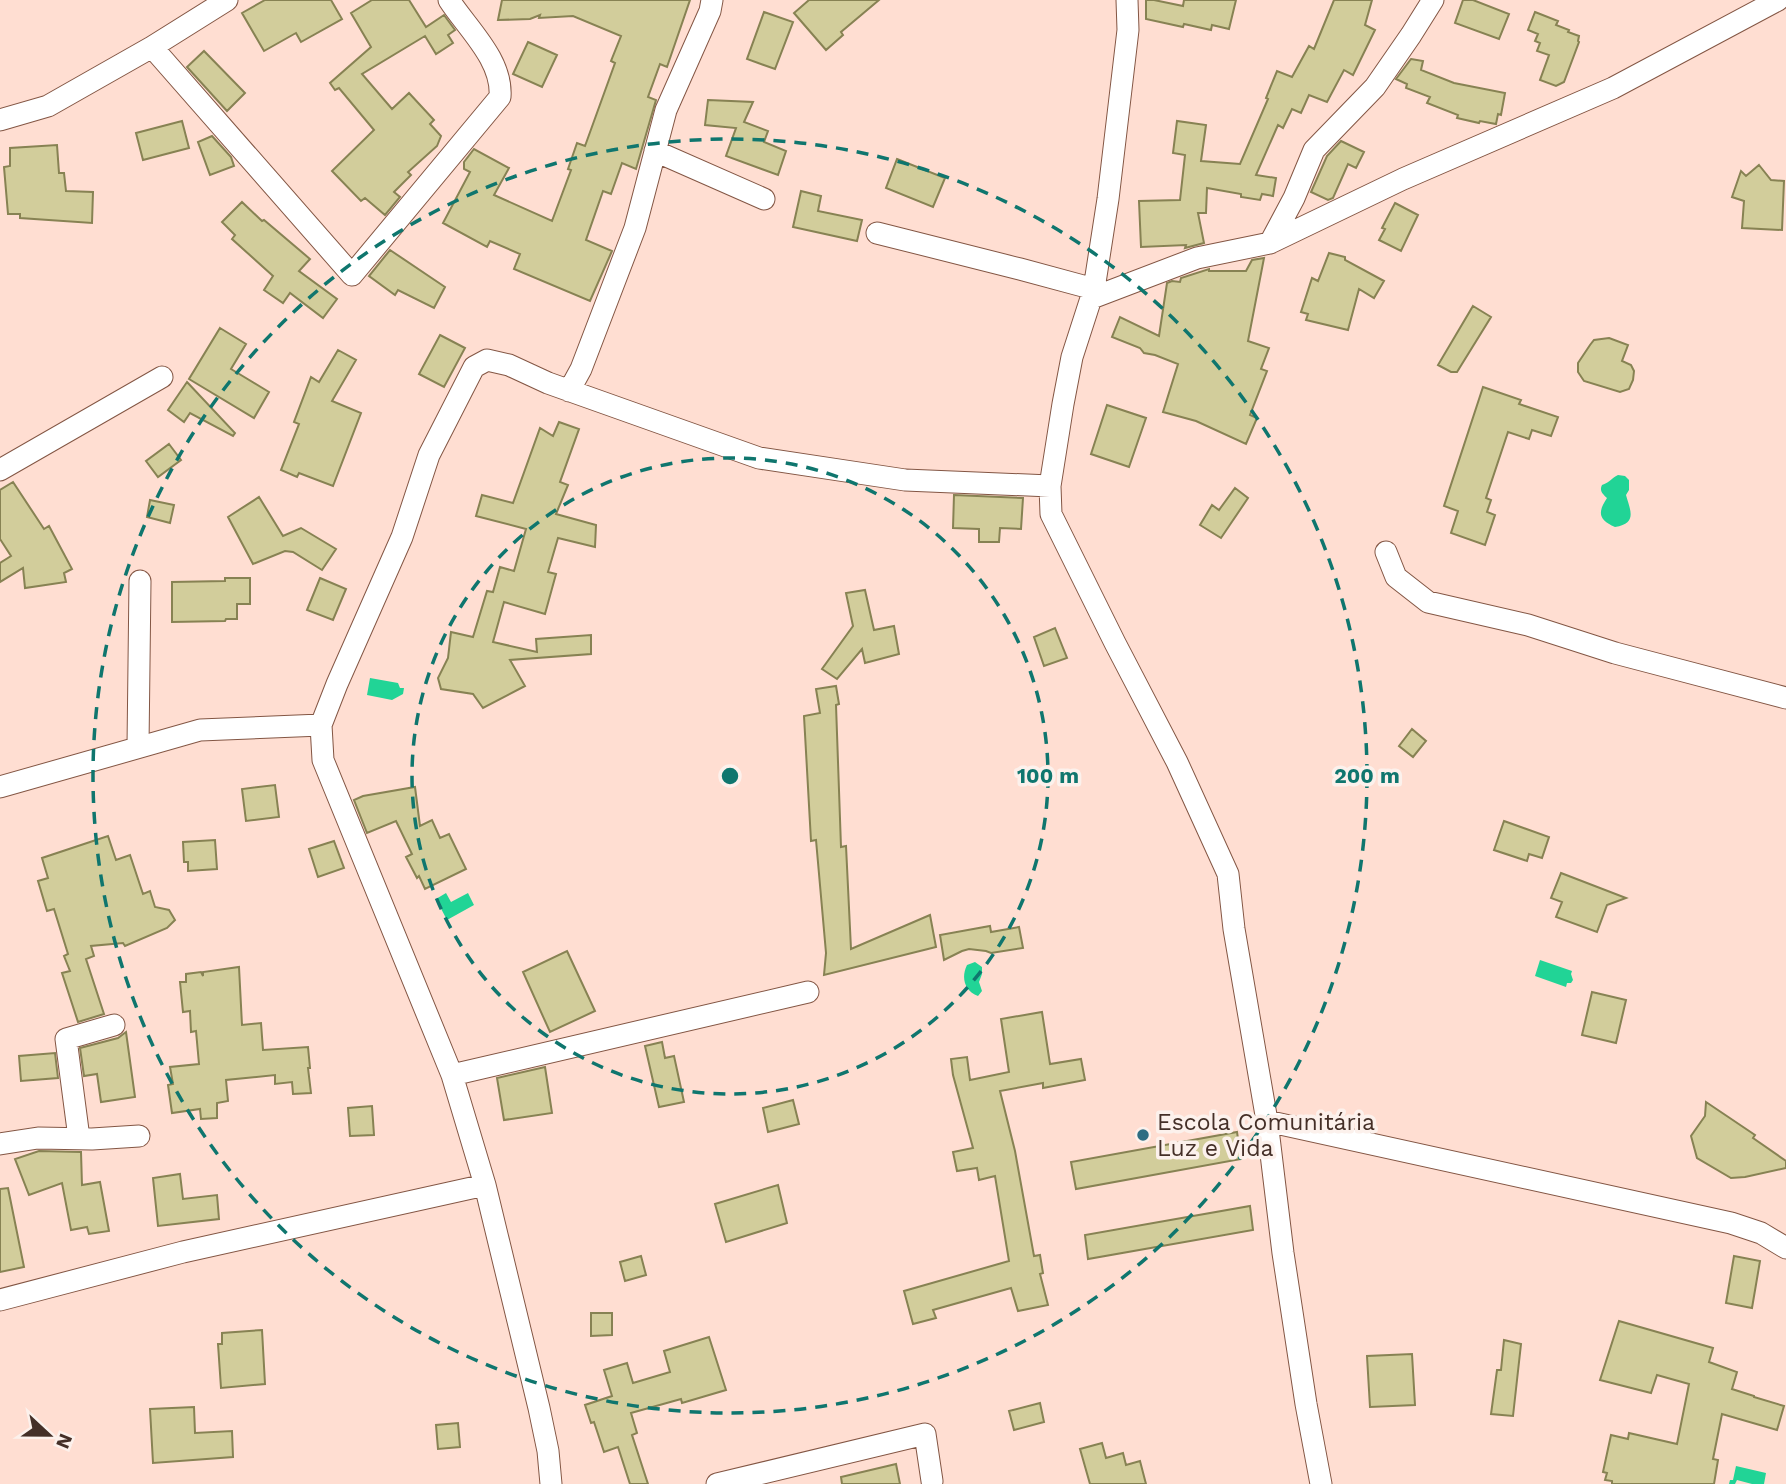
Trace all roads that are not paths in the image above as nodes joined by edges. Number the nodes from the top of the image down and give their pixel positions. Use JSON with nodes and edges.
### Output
{"nodes":[{"id":1,"x":227,"y":0,"type":"edge"},
{"id":2,"x":449,"y":0,"type":"edge"},
{"id":3,"x":712,"y":0,"type":"edge"},
{"id":4,"x":1127,"y":0,"type":"edge"},
{"id":5,"x":1433,"y":0,"type":"edge"},
{"id":6,"x":1778,"y":0,"type":"edge"},
{"id":7,"x":152,"y":47,"type":"junction"},
{"id":8,"x":0,"y":120,"type":"edge"},
{"id":9,"x":655,"y":151,"type":"junction"},
{"id":10,"x":764,"y":200,"type":"dead end"},
{"id":11,"x":877,"y":233,"type":"dead end"},
{"id":12,"x":1270,"y":243,"type":"junction"},
{"id":13,"x":1093,"y":294,"type":"junction"},
{"id":14,"x":162,"y":377,"type":"dead end"},
{"id":15,"x":569,"y":391,"type":"junction"},
{"id":16,"x":0,"y":470,"type":"edge"},
{"id":17,"x":1050,"y":486,"type":"junction"},
{"id":18,"x":1386,"y":552,"type":"dead end"},
{"id":19,"x":140,"y":581,"type":"dead end"},
{"id":20,"x":1786,"y":698,"type":"edge"},
{"id":21,"x":321,"y":725,"type":"junction"},
{"id":22,"x":138,"y":747,"type":"junction"},
{"id":23,"x":0,"y":786,"type":"edge"},
{"id":24,"x":808,"y":992,"type":"dead end"},
{"id":25,"x":114,"y":1025,"type":"dead end"},
{"id":26,"x":453,"y":1075,"type":"junction"},
{"id":27,"x":1267,"y":1121,"type":"junction"},
{"id":28,"x":139,"y":1136,"type":"dead end"},
{"id":29,"x":79,"y":1138,"type":"junction"},
{"id":30,"x":0,"y":1144,"type":"edge"},
{"id":31,"x":485,"y":1185,"type":"junction"},
{"id":32,"x":1786,"y":1248,"type":"edge"},
{"id":33,"x":0,"y":1300,"type":"edge"},
{"id":34,"x":932,"y":1481,"type":"dead end"},
{"id":35,"x":551,"y":1484,"type":"edge"},
{"id":36,"x":717,"y":1484,"type":"edge"},
{"id":37,"x":1321,"y":1484,"type":"edge"}],
"edges":[{"from":1,"to":7,"type":"street"},
{"from":2,"to":7,"type":"street"},
{"from":3,"to":9,"type":"street"},
{"from":4,"to":13,"type":"street"},
{"from":5,"to":12,"type":"street"},
{"from":6,"to":12,"type":"street"},
{"from":7,"to":8,"type":"street"},
{"from":9,"to":10,"type":"street"},
{"from":9,"to":15,"type":"street"},
{"from":11,"to":13,"type":"street"},
{"from":12,"to":13,"type":"street"},
{"from":13,"to":17,"type":"street"},
{"from":14,"to":16,"type":"street"},
{"from":15,"to":17,"type":"street"},
{"from":15,"to":21,"type":"street"},
{"from":17,"to":27,"type":"street"},
{"from":18,"to":20,"type":"street"},
{"from":19,"to":22,"type":"street"},
{"from":21,"to":22,"type":"street"},
{"from":21,"to":26,"type":"street"},
{"from":22,"to":23,"type":"street"},
{"from":24,"to":26,"type":"street"},
{"from":25,"to":29,"type":"street"},
{"from":26,"to":31,"type":"street"},
{"from":27,"to":32,"type":"street"},
{"from":27,"to":37,"type":"street"},
{"from":28,"to":29,"type":"street"},
{"from":29,"to":30,"type":"street"},
{"from":31,"to":33,"type":"street"},
{"from":31,"to":35,"type":"street"},
{"from":34,"to":36,"type":"street"}]}
